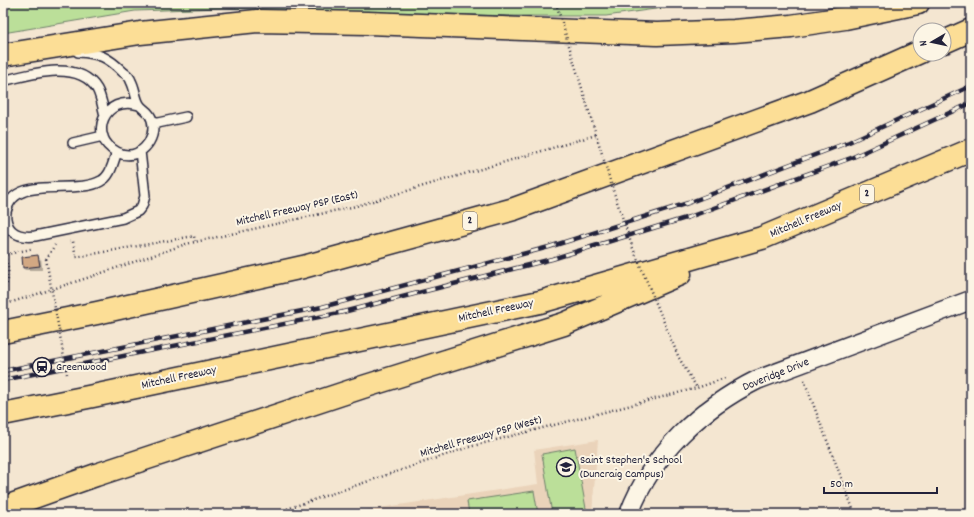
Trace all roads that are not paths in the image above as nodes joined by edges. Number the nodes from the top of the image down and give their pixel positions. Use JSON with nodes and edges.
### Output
{"nodes":[{"id":1,"x":918,"y":3,"type":"edge"},
{"id":2,"x":971,"y":30,"type":"edge"},
{"id":3,"x":952,"y":38,"type":"edge"},
{"id":4,"x":61,"y":45,"type":"junction"},
{"id":5,"x":3,"y":55,"type":"edge"},
{"id":6,"x":912,"y":56,"type":"edge"},
{"id":7,"x":3,"y":81,"type":"edge"},
{"id":8,"x":139,"y":104,"type":"junction"},
{"id":9,"x":105,"y":116,"type":"junction"},
{"id":10,"x":186,"y":117,"type":"dead end"},
{"id":11,"x":153,"y":124,"type":"junction"},
{"id":12,"x":103,"y":136,"type":"junction"},
{"id":13,"x":73,"y":143,"type":"dead end"},
{"id":14,"x":971,"y":150,"type":"edge"},
{"id":15,"x":140,"y":151,"type":"junction"},
{"id":16,"x":116,"y":152,"type":"junction"},
{"id":17,"x":762,"y":238,"type":"junction"},
{"id":18,"x":971,"y":300,"type":"edge"},
{"id":19,"x":3,"y":332,"type":"edge"},
{"id":20,"x":3,"y":414,"type":"edge"},
{"id":21,"x":3,"y":508,"type":"edge"},
{"id":22,"x":629,"y":514,"type":"edge"}],
"edges":[{"from":1,"to":4,"type":"highway"},
{"from":2,"to":3,"type":"highway"},
{"from":4,"to":5,"type":"highway"},
{"from":4,"to":8,"type":"lane"},
{"from":6,"to":19,"type":"highway","number":"2"},
{"from":7,"to":9,"type":"lane"},
{"from":8,"to":9,"type":"lane"},
{"from":8,"to":11,"type":"lane"},
{"from":9,"to":12,"type":"lane"},
{"from":10,"to":11,"type":"lane"},
{"from":11,"to":15,"type":"lane"},
{"from":12,"to":13,"type":"lane"},
{"from":12,"to":16,"type":"lane"},
{"from":14,"to":17,"type":"highway","name":"Mitchell Freeway","number":"2"},
{"from":15,"to":16,"type":"lane"},
{"from":15,"to":16,"type":"lane"},
{"from":17,"to":20,"type":"highway","name":"Mitchell Freeway","number":"2"},
{"from":17,"to":21,"type":"highway"},
{"from":18,"to":22,"type":"street","name":"Doveridge Drive"}]}
